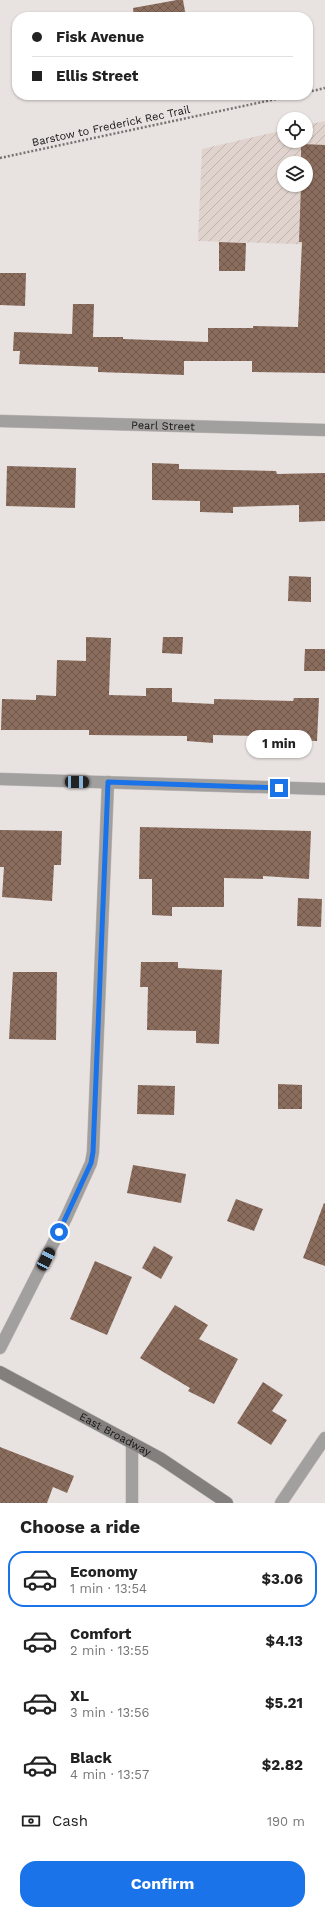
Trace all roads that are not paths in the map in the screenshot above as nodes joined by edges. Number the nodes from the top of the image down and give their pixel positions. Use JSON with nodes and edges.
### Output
{"nodes":[{"id":1,"x":0,"y":421,"type":"edge"},
{"id":2,"x":325,"y":430,"type":"edge"},
{"id":3,"x":0,"y":780,"type":"edge"},
{"id":4,"x":108,"y":782,"type":"junction"},
{"id":5,"x":325,"y":789,"type":"edge"},
{"id":6,"x":0,"y":1348,"type":"edge"},
{"id":7,"x":0,"y":1372,"type":"edge"},
{"id":8,"x":325,"y":1438,"type":"edge"},
{"id":9,"x":132,"y":1443,"type":"junction"},
{"id":10,"x":132,"y":1503,"type":"edge"},
{"id":11,"x":227,"y":1503,"type":"edge"},
{"id":12,"x":281,"y":1503,"type":"edge"}],
"edges":[{"from":1,"to":2,"type":"street","name":"Pearl Street"},
{"from":3,"to":4,"type":"street"},
{"from":4,"to":5,"type":"street"},
{"from":4,"to":6,"type":"street"},
{"from":7,"to":9,"type":"main road","name":"East Broadway"},
{"from":8,"to":12,"type":"street"},
{"from":9,"to":10,"type":"street"},
{"from":9,"to":11,"type":"main road","name":"East Broadway"}]}
